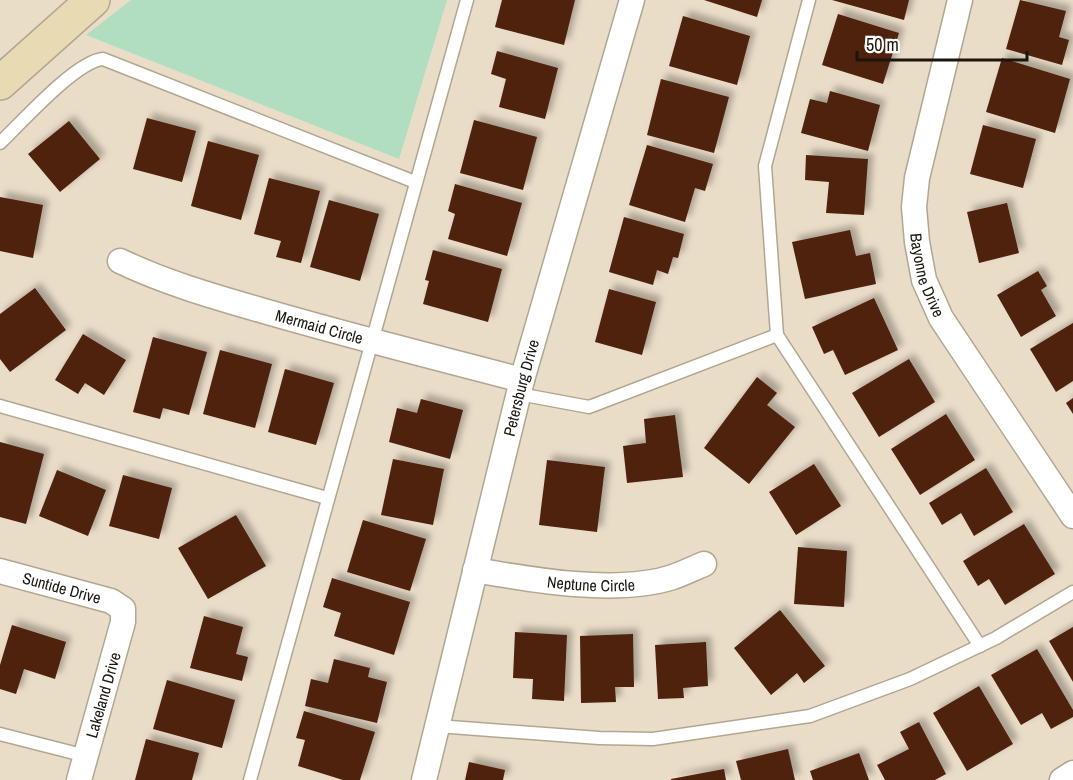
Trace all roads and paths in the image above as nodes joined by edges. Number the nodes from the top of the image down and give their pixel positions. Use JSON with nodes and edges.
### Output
{"nodes":[{"id":1,"x":93,"y":0,"type":"edge"},
{"id":2,"x":467,"y":0,"type":"edge"},
{"id":3,"x":632,"y":0,"type":"edge"},
{"id":4,"x":809,"y":0,"type":"edge"},
{"id":5,"x":960,"y":0,"type":"edge"},
{"id":6,"x":0,"y":82,"type":"edge"},
{"id":7,"x":0,"y":143,"type":"edge"},
{"id":8,"x":415,"y":182,"type":"junction"},
{"id":9,"x":120,"y":261,"type":"dead end"},
{"id":10,"x":777,"y":335,"type":"junction"},
{"id":11,"x":372,"y":342,"type":"junction"},
{"id":12,"x":521,"y":387,"type":"junction"},
{"id":13,"x":0,"y":406,"type":"edge"},
{"id":14,"x":327,"y":498,"type":"junction"},
{"id":15,"x":1073,"y":516,"type":"edge"},
{"id":16,"x":704,"y":564,"type":"dead end"},
{"id":17,"x":475,"y":570,"type":"junction"},
{"id":18,"x":0,"y":571,"type":"edge"},
{"id":19,"x":1073,"y":592,"type":"edge"},
{"id":20,"x":123,"y":609,"type":"joint"},
{"id":21,"x":980,"y":646,"type":"junction"},
{"id":22,"x":437,"y":726,"type":"junction"},
{"id":23,"x":0,"y":734,"type":"edge"},
{"id":24,"x":86,"y":756,"type":"junction"},
{"id":25,"x":1073,"y":773,"type":"edge"},
{"id":26,"x":79,"y":780,"type":"edge"},
{"id":27,"x":250,"y":780,"type":"edge"},
{"id":28,"x":424,"y":780,"type":"edge"},
{"id":29,"x":1062,"y":780,"type":"edge"}],
"edges":[{"from":1,"to":6,"type":"main road"},
{"from":2,"to":8,"type":"lane"},
{"from":3,"to":12,"type":"street","name":"Petersburg Drive"},
{"from":4,"to":10,"type":"lane"},
{"from":5,"to":15,"type":"street","name":"Bayonne Drive"},
{"from":7,"to":8,"type":"lane"},
{"from":8,"to":11,"type":"lane"},
{"from":9,"to":11,"type":"street","name":"Mermaid Circle"},
{"from":10,"to":12,"type":"lane"},
{"from":10,"to":21,"type":"lane"},
{"from":11,"to":12,"type":"street","name":"Mermaid Circle"},
{"from":11,"to":14,"type":"lane"},
{"from":12,"to":17,"type":"street","name":"Petersburg Drive"},
{"from":13,"to":14,"type":"lane"},
{"from":14,"to":27,"type":"lane"},
{"from":16,"to":17,"type":"street","name":"Neptune Circle"},
{"from":17,"to":22,"type":"street","name":"Petersburg Drive"},
{"from":18,"to":20,"type":"street","name":"Suntide Drive"},
{"from":19,"to":21,"type":"lane"},
{"from":20,"to":24,"type":"street","name":"Lakeland Drive"},
{"from":21,"to":22,"type":"lane"},
{"from":22,"to":28,"type":"street","name":"Petersburg Drive"},
{"from":23,"to":24,"type":"lane"},
{"from":24,"to":26,"type":"street","name":"Lakeland Drive"},
{"from":25,"to":29,"type":"street"}]}
